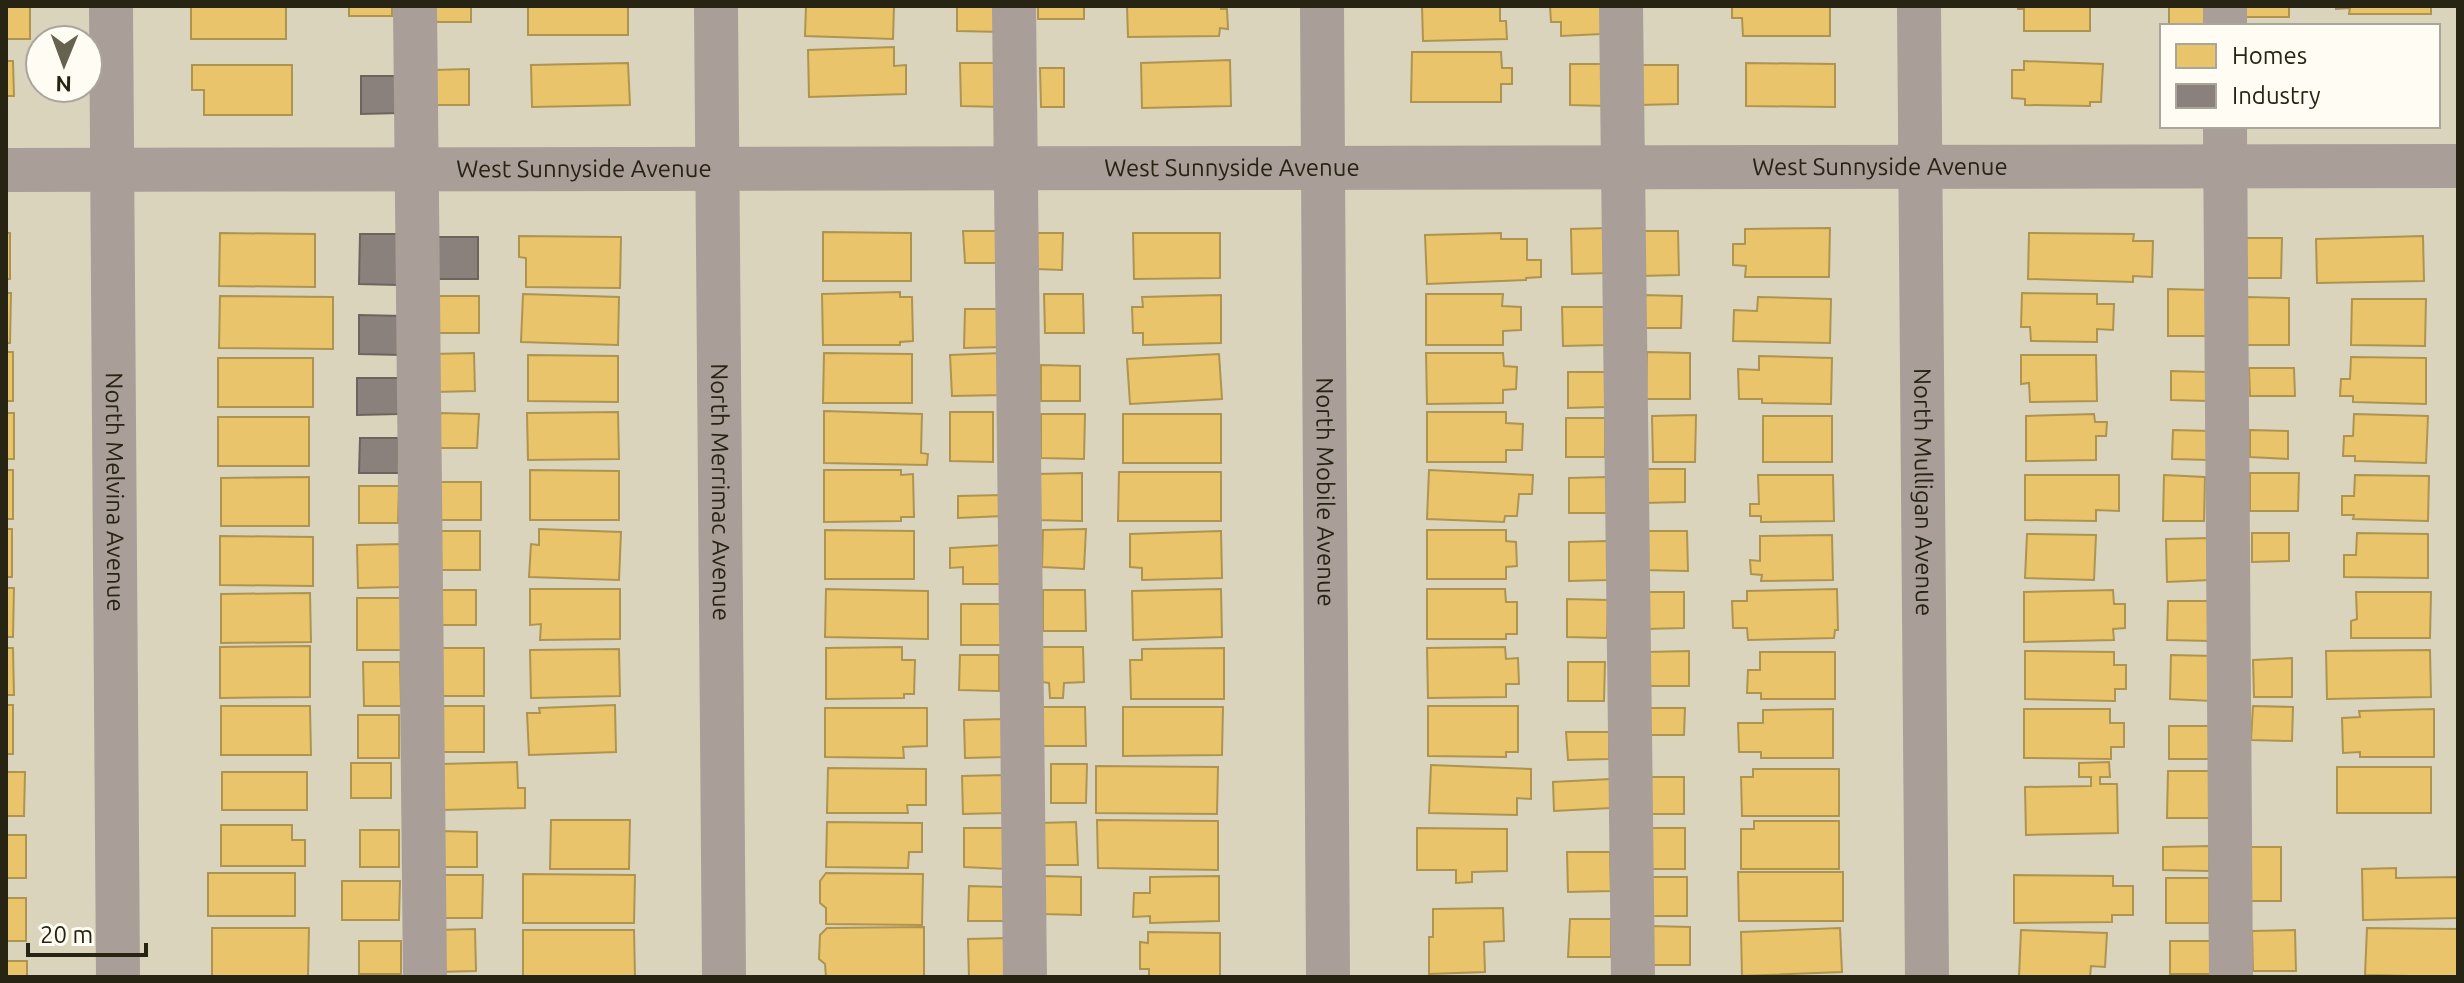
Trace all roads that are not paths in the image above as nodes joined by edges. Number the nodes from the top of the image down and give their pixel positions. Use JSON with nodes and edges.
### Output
{"nodes":[{"id":1,"x":111,"y":6,"type":"edge"},
{"id":2,"x":415,"y":6,"type":"edge"},
{"id":3,"x":716,"y":6,"type":"edge"},
{"id":4,"x":1014,"y":6,"type":"edge"},
{"id":5,"x":1322,"y":6,"type":"edge"},
{"id":6,"x":1621,"y":6,"type":"edge"},
{"id":7,"x":1919,"y":6,"type":"edge"},
{"id":8,"x":2225,"y":146,"type":"edge"},
{"id":9,"x":2458,"y":166,"type":"edge"},
{"id":10,"x":1920,"y":167,"type":"junction"},
{"id":11,"x":717,"y":168,"type":"junction"},
{"id":12,"x":1016,"y":168,"type":"junction"},
{"id":13,"x":1324,"y":168,"type":"junction"},
{"id":14,"x":1622,"y":168,"type":"junction"},
{"id":15,"x":416,"y":169,"type":"junction"},
{"id":16,"x":6,"y":170,"type":"edge"},
{"id":17,"x":112,"y":170,"type":"junction"},
{"id":18,"x":118,"y":977,"type":"edge"},
{"id":19,"x":425,"y":977,"type":"edge"},
{"id":20,"x":724,"y":977,"type":"edge"},
{"id":21,"x":1025,"y":977,"type":"edge"},
{"id":22,"x":1328,"y":977,"type":"edge"},
{"id":23,"x":1633,"y":977,"type":"edge"},
{"id":24,"x":1927,"y":977,"type":"edge"},
{"id":25,"x":2231,"y":977,"type":"edge"}],
"edges":[{"from":1,"to":17,"type":"street","name":"North Melvina Avenue"},
{"from":2,"to":15,"type":"street"},
{"from":3,"to":11,"type":"street","name":"North Merrimac Avenue"},
{"from":4,"to":12,"type":"street"},
{"from":5,"to":13,"type":"street","name":"North Mobile Avenue"},
{"from":6,"to":14,"type":"street"},
{"from":7,"to":10,"type":"street","name":"North Mulligan Avenue"},
{"from":8,"to":9,"type":"street","name":"West Sunnyside Avenue"},
{"from":8,"to":10,"type":"street","name":"West Sunnyside Avenue"},
{"from":8,"to":25,"type":"street"},
{"from":10,"to":14,"type":"street","name":"West Sunnyside Avenue"},
{"from":10,"to":24,"type":"street","name":"North Mulligan Avenue"},
{"from":11,"to":12,"type":"street","name":"West Sunnyside Avenue"},
{"from":11,"to":15,"type":"street","name":"West Sunnyside Avenue"},
{"from":11,"to":20,"type":"street","name":"North Merrimac Avenue"},
{"from":12,"to":13,"type":"street","name":"West Sunnyside Avenue"},
{"from":12,"to":21,"type":"street"},
{"from":13,"to":14,"type":"street","name":"West Sunnyside Avenue"},
{"from":13,"to":22,"type":"street","name":"North Mobile Avenue"},
{"from":14,"to":23,"type":"street"},
{"from":15,"to":17,"type":"street","name":"West Sunnyside Avenue"},
{"from":15,"to":19,"type":"street"},
{"from":16,"to":17,"type":"street","name":"West Sunnyside Avenue"},
{"from":17,"to":18,"type":"street","name":"North Melvina Avenue"}]}
